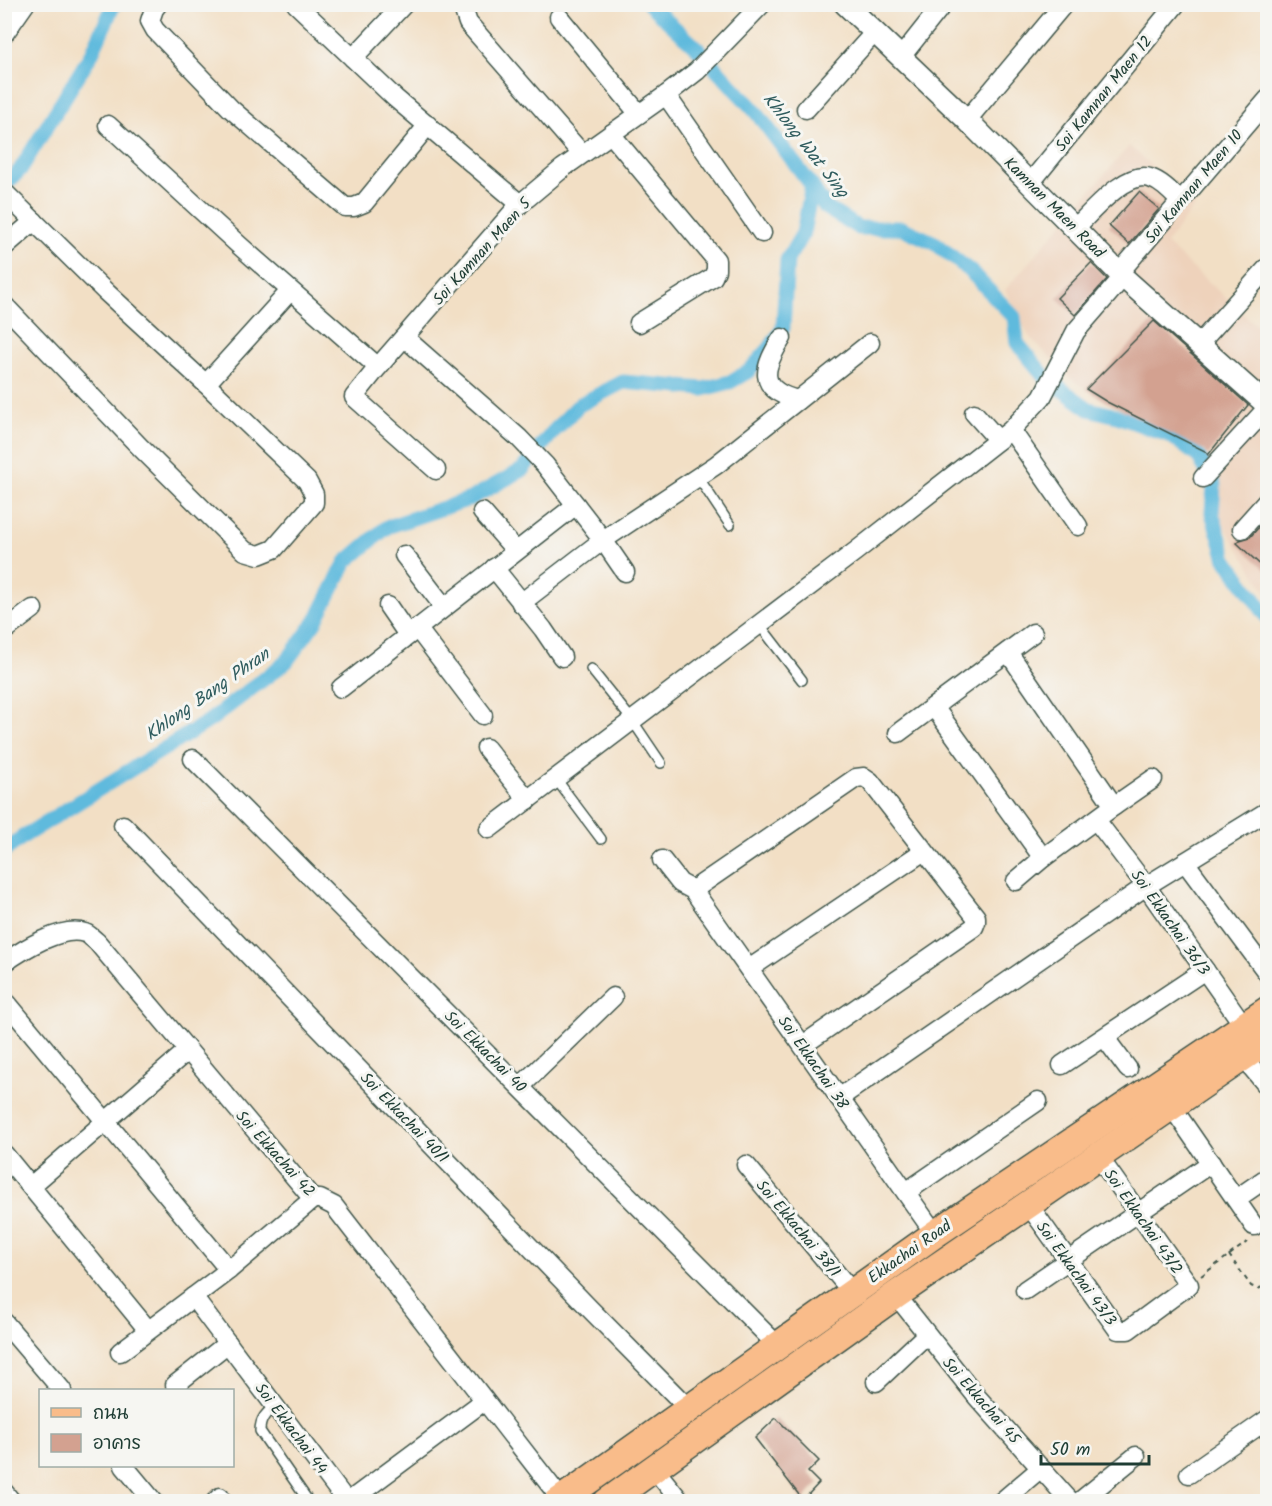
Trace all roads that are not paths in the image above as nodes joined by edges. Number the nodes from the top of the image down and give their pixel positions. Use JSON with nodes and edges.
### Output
{"nodes":[{"id":1,"x":25,"y":4,"type":"edge"},
{"id":2,"x":158,"y":4,"type":"edge"},
{"id":3,"x":296,"y":4,"type":"edge"},
{"id":4,"x":404,"y":4,"type":"edge"},
{"id":5,"x":467,"y":4,"type":"edge"},
{"id":6,"x":762,"y":4,"type":"edge"},
{"id":7,"x":845,"y":4,"type":"edge"},
{"id":8,"x":943,"y":4,"type":"edge"},
{"id":9,"x":1064,"y":4,"type":"edge"},
{"id":10,"x":1176,"y":4,"type":"edge"},
{"id":11,"x":559,"y":16,"type":"dead end"},
{"id":12,"x":875,"y":32,"type":"junction"},
{"id":13,"x":4,"y":34,"type":"edge"},
{"id":14,"x":900,"y":57,"type":"junction"},
{"id":15,"x":353,"y":58,"type":"junction"},
{"id":16,"x":666,"y":95,"type":"junction"},
{"id":17,"x":1268,"y":99,"type":"edge"},
{"id":18,"x":806,"y":109,"type":"dead end"},
{"id":19,"x":639,"y":114,"type":"junction"},
{"id":20,"x":967,"y":120,"type":"junction"},
{"id":21,"x":108,"y":125,"type":"dead end"},
{"id":22,"x":428,"y":125,"type":"junction"},
{"id":23,"x":611,"y":134,"type":"junction"},
{"id":24,"x":582,"y":154,"type":"junction"},
{"id":25,"x":1031,"y":182,"type":"junction"},
{"id":26,"x":7,"y":194,"type":"edge"},
{"id":27,"x":1180,"y":201,"type":"junction"},
{"id":28,"x":520,"y":204,"type":"junction"},
{"id":29,"x":34,"y":221,"type":"junction"},
{"id":30,"x":1075,"y":228,"type":"junction"},
{"id":31,"x":762,"y":233,"type":"dead end"},
{"id":32,"x":4,"y":248,"type":"edge"},
{"id":33,"x":1268,"y":267,"type":"edge"},
{"id":34,"x":1121,"y":275,"type":"junction"},
{"id":35,"x":291,"y":291,"type":"junction"},
{"id":36,"x":4,"y":305,"type":"edge"},
{"id":37,"x":639,"y":323,"type":"dead end"},
{"id":38,"x":405,"y":338,"type":"junction"},
{"id":39,"x":782,"y":338,"type":"dead end"},
{"id":40,"x":870,"y":344,"type":"dead end"},
{"id":41,"x":1199,"y":344,"type":"junction"},
{"id":42,"x":378,"y":367,"type":"junction"},
{"id":43,"x":206,"y":384,"type":"junction"},
{"id":44,"x":798,"y":400,"type":"junction"},
{"id":45,"x":1268,"y":407,"type":"edge"},
{"id":46,"x":974,"y":413,"type":"dead end"},
{"id":47,"x":1005,"y":435,"type":"junction"},
{"id":48,"x":436,"y":470,"type":"dead end"},
{"id":49,"x":698,"y":477,"type":"junction"},
{"id":50,"x":1203,"y":478,"type":"dead end"},
{"id":51,"x":1268,"y":500,"type":"edge"},
{"id":52,"x":576,"y":505,"type":"junction"},
{"id":53,"x":482,"y":512,"type":"dead end"},
{"id":54,"x":730,"y":525,"type":"dead end"},
{"id":55,"x":1078,"y":526,"type":"dead end"},
{"id":56,"x":1242,"y":529,"type":"dead end"},
{"id":57,"x":603,"y":540,"type":"junction"},
{"id":58,"x":516,"y":551,"type":"junction"},
{"id":59,"x":404,"y":555,"type":"dead end"},
{"id":60,"x":494,"y":568,"type":"junction"},
{"id":61,"x":625,"y":572,"type":"dead end"},
{"id":62,"x":521,"y":603,"type":"junction"},
{"id":63,"x":388,"y":606,"type":"dead end"},
{"id":64,"x":444,"y":607,"type":"junction"},
{"id":65,"x":33,"y":609,"type":"dead end"},
{"id":66,"x":759,"y":624,"type":"junction"},
{"id":67,"x":4,"y":631,"type":"edge"},
{"id":68,"x":413,"y":631,"type":"junction"},
{"id":69,"x":1033,"y":633,"type":"dead end"},
{"id":70,"x":1008,"y":652,"type":"junction"},
{"id":71,"x":562,"y":657,"type":"dead end"},
{"id":72,"x":591,"y":669,"type":"dead end"},
{"id":73,"x":802,"y":680,"type":"dead end"},
{"id":74,"x":341,"y":688,"type":"dead end"},
{"id":75,"x":934,"y":707,"type":"junction"},
{"id":76,"x":483,"y":715,"type":"dead end"},
{"id":77,"x":633,"y":720,"type":"junction"},
{"id":78,"x":898,"y":734,"type":"dead end"},
{"id":79,"x":486,"y":748,"type":"dead end"},
{"id":80,"x":193,"y":759,"type":"dead end"},
{"id":81,"x":661,"y":763,"type":"dead end"},
{"id":82,"x":556,"y":779,"type":"junction"},
{"id":83,"x":1153,"y":779,"type":"dead end"},
{"id":84,"x":528,"y":800,"type":"junction"},
{"id":85,"x":1114,"y":806,"type":"junction"},
{"id":86,"x":1268,"y":811,"type":"edge"},
{"id":87,"x":1096,"y":820,"type":"junction"},
{"id":88,"x":123,"y":825,"type":"dead end"},
{"id":89,"x":489,"y":829,"type":"dead end"},
{"id":90,"x":601,"y":839,"type":"dead end"},
{"id":91,"x":924,"y":851,"type":"junction"},
{"id":92,"x":1043,"y":858,"type":"junction"},
{"id":93,"x":662,"y":860,"type":"dead end"},
{"id":94,"x":1185,"y":862,"type":"junction"},
{"id":95,"x":1016,"y":881,"type":"dead end"},
{"id":96,"x":1146,"y":886,"type":"junction"},
{"id":97,"x":693,"y":890,"type":"junction"},
{"id":98,"x":4,"y":963,"type":"edge"},
{"id":99,"x":749,"y":969,"type":"junction"},
{"id":100,"x":1205,"y":970,"type":"junction"},
{"id":101,"x":1268,"y":974,"type":"edge"},
{"id":102,"x":613,"y":997,"type":"dead end"},
{"id":103,"x":7,"y":1004,"type":"dead end"},
{"id":104,"x":1268,"y":1010,"type":"edge"},
{"id":105,"x":1244,"y":1026,"type":"junction"},
{"id":106,"x":1105,"y":1038,"type":"junction"},
{"id":107,"x":1268,"y":1040,"type":"edge"},
{"id":108,"x":803,"y":1045,"type":"junction"},
{"id":109,"x":187,"y":1051,"type":"junction"},
{"id":110,"x":1243,"y":1057,"type":"junction"},
{"id":111,"x":1062,"y":1065,"type":"dead end"},
{"id":112,"x":1128,"y":1069,"type":"dead end"},
{"id":113,"x":520,"y":1086,"type":"junction"},
{"id":114,"x":1268,"y":1087,"type":"edge"},
{"id":115,"x":839,"y":1098,"type":"junction"},
{"id":116,"x":1038,"y":1101,"type":"dead end"},
{"id":117,"x":1172,"y":1107,"type":"junction"},
{"id":118,"x":1108,"y":1118,"type":"junction"},
{"id":119,"x":105,"y":1122,"type":"junction"},
{"id":120,"x":1123,"y":1140,"type":"junction"},
{"id":121,"x":4,"y":1154,"type":"edge"},
{"id":122,"x":1098,"y":1156,"type":"junction"},
{"id":123,"x":1211,"y":1162,"type":"junction"},
{"id":124,"x":746,"y":1165,"type":"dead end"},
{"id":125,"x":1268,"y":1177,"type":"edge"},
{"id":126,"x":31,"y":1185,"type":"junction"},
{"id":127,"x":906,"y":1192,"type":"junction"},
{"id":128,"x":313,"y":1199,"type":"junction"},
{"id":129,"x":1236,"y":1199,"type":"junction"},
{"id":130,"x":1028,"y":1204,"type":"junction"},
{"id":131,"x":1138,"y":1212,"type":"junction"},
{"id":132,"x":1254,"y":1226,"type":"road end"},
{"id":133,"x":935,"y":1233,"type":"junction"},
{"id":134,"x":1068,"y":1260,"type":"junction"},
{"id":135,"x":229,"y":1270,"type":"junction"},
{"id":136,"x":1189,"y":1285,"type":"joint"},
{"id":137,"x":1025,"y":1290,"type":"dead end"},
{"id":138,"x":852,"y":1292,"type":"junction"},
{"id":139,"x":896,"y":1295,"type":"junction"},
{"id":140,"x":193,"y":1297,"type":"junction"},
{"id":141,"x":4,"y":1322,"type":"edge"},
{"id":142,"x":148,"y":1330,"type":"junction"},
{"id":143,"x":926,"y":1335,"type":"junction"},
{"id":144,"x":228,"y":1343,"type":"junction"},
{"id":145,"x":777,"y":1345,"type":"junction"},
{"id":146,"x":120,"y":1352,"type":"dead end"},
{"id":147,"x":876,"y":1383,"type":"dead end"},
{"id":148,"x":175,"y":1385,"type":"dead end"},
{"id":149,"x":61,"y":1389,"type":"edge"},
{"id":150,"x":484,"y":1401,"type":"junction"},
{"id":151,"x":275,"y":1406,"type":"junction"},
{"id":152,"x":688,"y":1408,"type":"junction"},
{"id":153,"x":1265,"y":1428,"type":"edge"},
{"id":154,"x":1136,"y":1456,"type":"dead end"},
{"id":155,"x":125,"y":1467,"type":"edge"},
{"id":156,"x":653,"y":1467,"type":"junction"},
{"id":157,"x":1041,"y":1468,"type":"junction"},
{"id":158,"x":1189,"y":1474,"type":"dead end"},
{"id":159,"x":4,"y":1492,"type":"edge"},
{"id":160,"x":344,"y":1500,"type":"edge"},
{"id":161,"x":559,"y":1500,"type":"edge"},
{"id":162,"x":12,"y":1502,"type":"edge"},
{"id":163,"x":154,"y":1502,"type":"edge"},
{"id":164,"x":309,"y":1502,"type":"edge"},
{"id":165,"x":607,"y":1502,"type":"edge"},
{"id":166,"x":681,"y":1502,"type":"edge"},
{"id":167,"x":1001,"y":1502,"type":"edge"},
{"id":168,"x":1071,"y":1502,"type":"edge"},
{"id":169,"x":1079,"y":1502,"type":"edge"}],
"edges":[{"from":1,"to":13,"type":"street"},
{"from":2,"to":22,"type":"street"},
{"from":3,"to":15,"type":"street"},
{"from":4,"to":15,"type":"street"},
{"from":5,"to":24,"type":"street"},
{"from":6,"to":16,"type":"street","name":"Soi Kamnan Maen 5"},
{"from":7,"to":12,"type":"street","name":"Kamnan Maen Road"},
{"from":8,"to":14,"type":"street"},
{"from":9,"to":20,"type":"street"},
{"from":10,"to":25,"type":"street","name":"Soi Kamnan Maen 12"},
{"from":11,"to":19,"type":"street"},
{"from":12,"to":14,"type":"street","name":"Kamnan Maen Road"},
{"from":12,"to":18,"type":"street"},
{"from":14,"to":20,"type":"street","name":"Kamnan Maen Road"},
{"from":15,"to":22,"type":"street"},
{"from":16,"to":19,"type":"street","name":"Soi Kamnan Maen 5"},
{"from":16,"to":31,"type":"street"},
{"from":17,"to":27,"type":"street","name":"Soi Kamnan Maen 10"},
{"from":19,"to":23,"type":"street","name":"Soi Kamnan Maen 5"},
{"from":20,"to":25,"type":"street","name":"Kamnan Maen Road"},
{"from":21,"to":35,"type":"street"},
{"from":22,"to":28,"type":"street"},
{"from":23,"to":24,"type":"street","name":"Soi Kamnan Maen 5"},
{"from":23,"to":37,"type":"street"},
{"from":24,"to":28,"type":"street","name":"Soi Kamnan Maen 5"},
{"from":25,"to":30,"type":"street","name":"Kamnan Maen Road"},
{"from":26,"to":29,"type":"street"},
{"from":27,"to":30,"type":"street"},
{"from":27,"to":34,"type":"street","name":"Soi Kamnan Maen 10"},
{"from":28,"to":38,"type":"street","name":"Soi Kamnan Maen 5"},
{"from":29,"to":32,"type":"street"},
{"from":29,"to":43,"type":"street"},
{"from":30,"to":34,"type":"street","name":"Kamnan Maen Road"},
{"from":33,"to":41,"type":"street"},
{"from":34,"to":41,"type":"street","name":"Kamnan Maen Road"},
{"from":34,"to":47,"type":"street","name":"Soi Kamnan Maen 10"},
{"from":35,"to":42,"type":"street"},
{"from":35,"to":43,"type":"street"},
{"from":36,"to":43,"type":"street"},
{"from":38,"to":42,"type":"street","name":"Soi Kamnan Maen 5"},
{"from":38,"to":52,"type":"street"},
{"from":39,"to":44,"type":"street"},
{"from":40,"to":44,"type":"street"},
{"from":41,"to":45,"type":"street","name":"Kamnan Maen Road"},
{"from":42,"to":48,"type":"street","name":"Soi Kamnan Maen 5"},
{"from":44,"to":49,"type":"street"},
{"from":45,"to":50,"type":"street"},
{"from":46,"to":47,"type":"street"},
{"from":47,"to":55,"type":"street"},
{"from":47,"to":66,"type":"street","name":"Soi Kamnan Maen 10"},
{"from":49,"to":54,"type":"lane"},
{"from":49,"to":57,"type":"street"},
{"from":51,"to":56,"type":"street"},
{"from":52,"to":57,"type":"street"},
{"from":52,"to":58,"type":"street"},
{"from":53,"to":58,"type":"street"},
{"from":57,"to":61,"type":"street"},
{"from":57,"to":62,"type":"street"},
{"from":58,"to":60,"type":"street"},
{"from":59,"to":64,"type":"street"},
{"from":60,"to":62,"type":"street"},
{"from":60,"to":64,"type":"street"},
{"from":62,"to":71,"type":"street"},
{"from":63,"to":68,"type":"street"},
{"from":64,"to":68,"type":"street"},
{"from":65,"to":67,"type":"street"},
{"from":66,"to":73,"type":"lane"},
{"from":66,"to":77,"type":"street","name":"Soi Kamnan Maen 10"},
{"from":68,"to":74,"type":"street"},
{"from":68,"to":76,"type":"street"},
{"from":69,"to":70,"type":"street"},
{"from":70,"to":75,"type":"street"},
{"from":70,"to":85,"type":"street"},
{"from":72,"to":77,"type":"lane"},
{"from":75,"to":78,"type":"street"},
{"from":75,"to":92,"type":"street"},
{"from":77,"to":81,"type":"lane"},
{"from":77,"to":82,"type":"street","name":"Soi Kamnan Maen 10"},
{"from":79,"to":84,"type":"street"},
{"from":80,"to":113,"type":"street","name":"Soi Ekkachai 40"},
{"from":82,"to":84,"type":"street","name":"Soi Kamnan Maen 10"},
{"from":82,"to":90,"type":"lane"},
{"from":83,"to":85,"type":"street"},
{"from":84,"to":89,"type":"street","name":"Soi Kamnan Maen 10"},
{"from":85,"to":87,"type":"street"},
{"from":86,"to":94,"type":"street"},
{"from":87,"to":92,"type":"street"},
{"from":87,"to":96,"type":"street","name":"Soi Ekkachai 36/3"},
{"from":88,"to":152,"type":"street","name":"Soi Ekkachai 40/1"},
{"from":91,"to":97,"type":"street"},
{"from":91,"to":99,"type":"street"},
{"from":91,"to":108,"type":"street"},
{"from":92,"to":95,"type":"street"},
{"from":93,"to":97,"type":"street","name":"Soi Ekkachai 38"},
{"from":94,"to":96,"type":"street"},
{"from":94,"to":101,"type":"street"},
{"from":96,"to":100,"type":"street","name":"Soi Ekkachai 36/3"},
{"from":96,"to":115,"type":"street"},
{"from":97,"to":99,"type":"street","name":"Soi Ekkachai 38"},
{"from":98,"to":109,"type":"street","name":"Soi Ekkachai 42"},
{"from":99,"to":108,"type":"street","name":"Soi Ekkachai 38"},
{"from":100,"to":105,"type":"street","name":"Soi Ekkachai 36/3"},
{"from":100,"to":106,"type":"street"},
{"from":102,"to":113,"type":"street"},
{"from":103,"to":119,"type":"street"},
{"from":104,"to":105,"type":"main road","name":"Ekkachai Road"},
{"from":105,"to":118,"type":"main road","name":"Ekkachai Road"},
{"from":106,"to":111,"type":"street"},
{"from":106,"to":112,"type":"street"},
{"from":107,"to":110,"type":"main road","name":"Ekkachai Road"},
{"from":108,"to":115,"type":"street","name":"Soi Ekkachai 38"},
{"from":109,"to":119,"type":"street"},
{"from":109,"to":128,"type":"street","name":"Soi Ekkachai 42"},
{"from":110,"to":114,"type":"street"},
{"from":110,"to":117,"type":"main road","name":"Ekkachai Road"},
{"from":113,"to":145,"type":"street","name":"Soi Ekkachai 40"},
{"from":115,"to":127,"type":"street","name":"Soi Ekkachai 38"},
{"from":116,"to":127,"type":"street"},
{"from":117,"to":120,"type":"main road","name":"Ekkachai Road"},
{"from":117,"to":123,"type":"street"},
{"from":118,"to":120,"type":"main road"},
{"from":118,"to":133,"type":"main road","name":"Ekkachai Road"},
{"from":119,"to":126,"type":"street"},
{"from":119,"to":135,"type":"street"},
{"from":120,"to":122,"type":"main road","name":"Ekkachai Road"},
{"from":121,"to":126,"type":"street"},
{"from":122,"to":130,"type":"main road","name":"Ekkachai Road"},
{"from":122,"to":131,"type":"street","name":"Soi Ekkachai 43/2"},
{"from":123,"to":129,"type":"street"},
{"from":123,"to":131,"type":"street"},
{"from":124,"to":138,"type":"street","name":"Soi Ekkachai 38/1"},
{"from":125,"to":129,"type":"street"},
{"from":126,"to":142,"type":"street"},
{"from":127,"to":133,"type":"street","name":"Soi Ekkachai 38"},
{"from":128,"to":135,"type":"street"},
{"from":128,"to":150,"type":"street","name":"Soi Ekkachai 42"},
{"from":129,"to":132,"type":"street"},
{"from":130,"to":134,"type":"street","name":"Soi Ekkachai 43/3"},
{"from":130,"to":139,"type":"main road","name":"Ekkachai Road"},
{"from":131,"to":134,"type":"street"},
{"from":131,"to":136,"type":"street","name":"Soi Ekkachai 43/2"},
{"from":133,"to":138,"type":"main road","name":"Ekkachai Road"},
{"from":134,"to":136,"type":"street","name":"Soi Ekkachai 43/3"},
{"from":134,"to":137,"type":"street"},
{"from":135,"to":140,"type":"street"},
{"from":138,"to":145,"type":"main road","name":"Ekkachai Road"},
{"from":139,"to":143,"type":"street","name":"Soi Ekkachai 45"},
{"from":139,"to":156,"type":"main road","name":"Ekkachai Road"},
{"from":140,"to":142,"type":"street"},
{"from":140,"to":144,"type":"street","name":"Soi Ekkachai 44"},
{"from":141,"to":149,"type":"street"},
{"from":142,"to":146,"type":"street"},
{"from":143,"to":147,"type":"street"},
{"from":143,"to":157,"type":"street","name":"Soi Ekkachai 45"},
{"from":144,"to":148,"type":"street"},
{"from":144,"to":151,"type":"street","name":"Soi Ekkachai 44"},
{"from":145,"to":152,"type":"main road","name":"Ekkachai Road"},
{"from":150,"to":160,"type":"street"},
{"from":150,"to":161,"type":"street","name":"Soi Ekkachai 42"},
{"from":151,"to":160,"type":"street","name":"Soi Ekkachai 44"},
{"from":151,"to":164,"type":"lane"},
{"from":152,"to":161,"type":"main road","name":"Ekkachai Road"},
{"from":153,"to":158,"type":"street"},
{"from":154,"to":169,"type":"street"},
{"from":155,"to":163,"type":"street"},
{"from":156,"to":165,"type":"main road","name":"Ekkachai Road"},
{"from":156,"to":166,"type":"street"},
{"from":157,"to":167,"type":"street"},
{"from":157,"to":168,"type":"street","name":"Soi Ekkachai 45"},
{"from":159,"to":162,"type":"street"}]}
